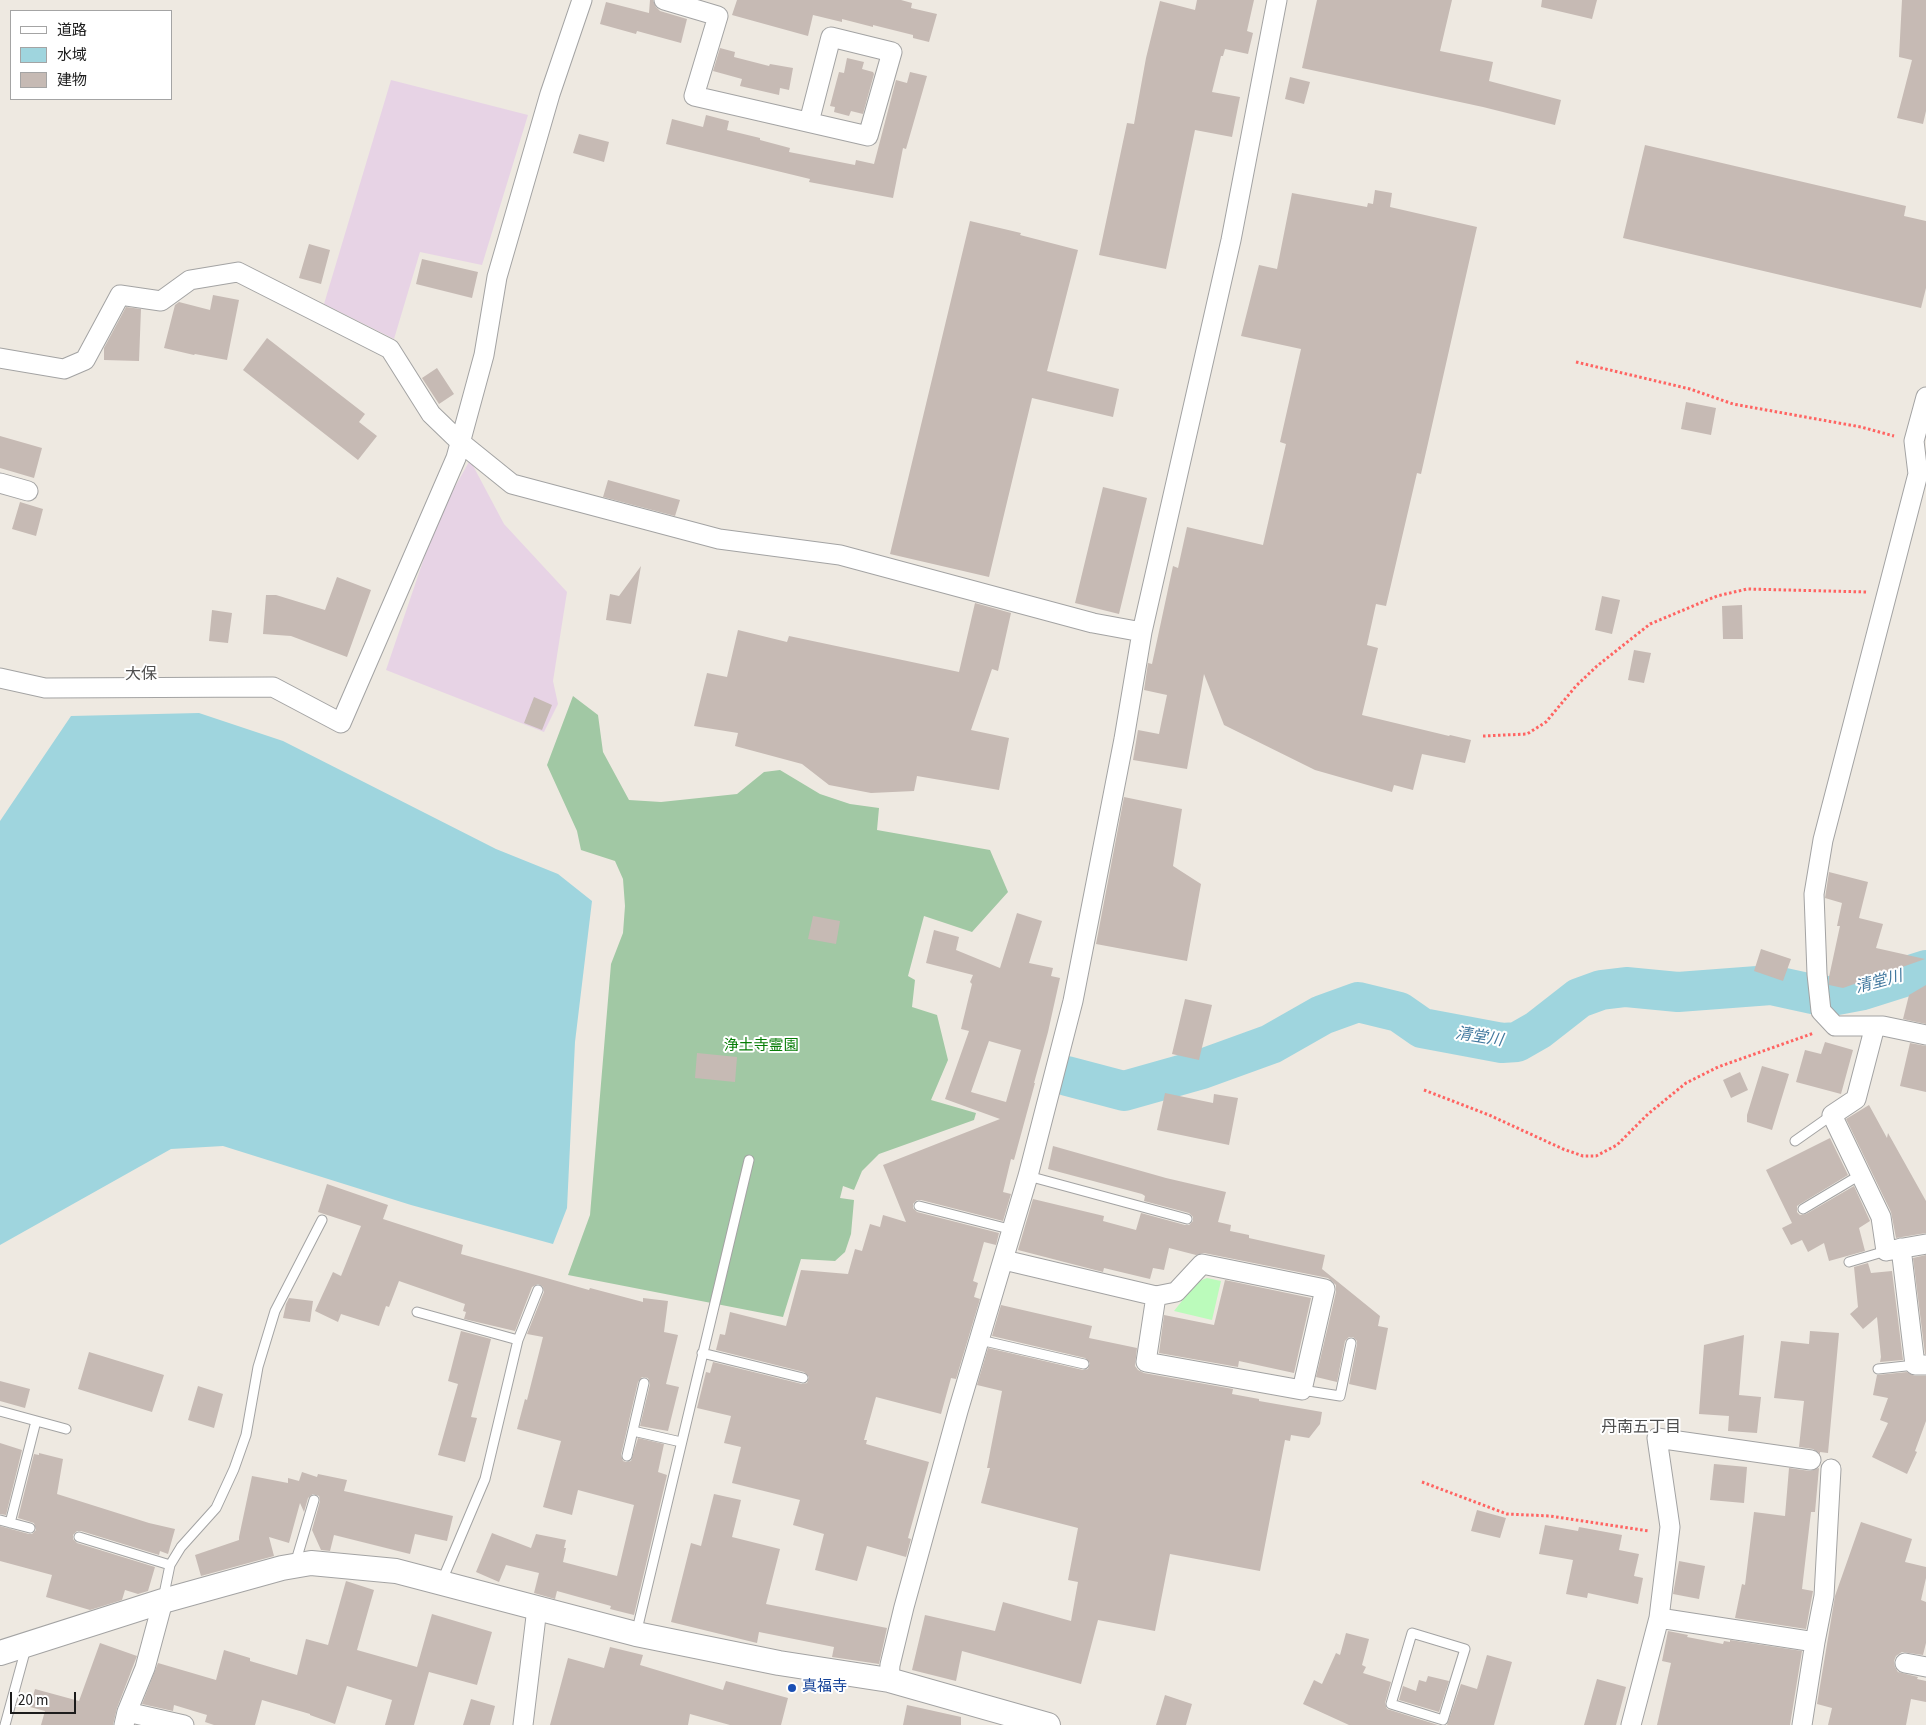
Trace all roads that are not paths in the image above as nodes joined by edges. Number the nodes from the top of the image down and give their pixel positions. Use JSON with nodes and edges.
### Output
{"nodes":[{"id":1,"x":582,"y":0,"type":"edge"},
{"id":2,"x":664,"y":0,"type":"edge"},
{"id":3,"x":1277,"y":0,"type":"edge"},
{"id":4,"x":809,"y":122,"type":"junction"},
{"id":5,"x":0,"y":358,"type":"edge"},
{"id":6,"x":1926,"y":397,"type":"edge"},
{"id":7,"x":460,"y":442,"type":"junction"},
{"id":8,"x":0,"y":483,"type":"edge"},
{"id":9,"x":28,"y":491,"type":"dead end"},
{"id":10,"x":1142,"y":632,"type":"junction"},
{"id":11,"x":0,"y":678,"type":"edge"},
{"id":12,"x":1876,"y":1026,"type":"junction"},
{"id":13,"x":1926,"y":1035,"type":"edge"},
{"id":14,"x":1832,"y":1115,"type":"junction"},
{"id":15,"x":1794,"y":1141,"type":"dead end"},
{"id":16,"x":749,"y":1160,"type":"dead end"},
{"id":17,"x":1860,"y":1175,"type":"junction"},
{"id":18,"x":1028,"y":1176,"type":"junction"},
{"id":19,"x":919,"y":1206,"type":"dead end"},
{"id":20,"x":1803,"y":1209,"type":"dead end"},
{"id":21,"x":1187,"y":1219,"type":"dead end"},
{"id":22,"x":322,"y":1220,"type":"dead end"},
{"id":23,"x":1013,"y":1230,"type":"junction"},
{"id":24,"x":1926,"y":1244,"type":"edge"},
{"id":25,"x":1893,"y":1250,"type":"junction"},
{"id":26,"x":1004,"y":1260,"type":"junction"},
{"id":27,"x":1849,"y":1262,"type":"dead end"},
{"id":28,"x":538,"y":1290,"type":"dead end"},
{"id":29,"x":1156,"y":1296,"type":"junction"},
{"id":30,"x":417,"y":1312,"type":"dead end"},
{"id":31,"x":518,"y":1340,"type":"junction"},
{"id":32,"x":980,"y":1340,"type":"junction"},
{"id":33,"x":1351,"y":1342,"type":"dead end"},
{"id":34,"x":702,"y":1353,"type":"junction"},
{"id":35,"x":1084,"y":1364,"type":"dead end"},
{"id":36,"x":1921,"y":1365,"type":"edge"},
{"id":37,"x":1878,"y":1369,"type":"dead end"},
{"id":38,"x":803,"y":1378,"type":"dead end"},
{"id":39,"x":644,"y":1383,"type":"dead end"},
{"id":40,"x":1302,"y":1390,"type":"junction"},
{"id":41,"x":0,"y":1411,"type":"edge"},
{"id":42,"x":36,"y":1421,"type":"junction"},
{"id":43,"x":66,"y":1429,"type":"dead end"},
{"id":44,"x":633,"y":1431,"type":"junction"},
{"id":45,"x":681,"y":1442,"type":"junction"},
{"id":46,"x":627,"y":1456,"type":"dead end"},
{"id":47,"x":1811,"y":1460,"type":"dead end"},
{"id":48,"x":1831,"y":1469,"type":"dead end"},
{"id":49,"x":314,"y":1500,"type":"dead end"},
{"id":50,"x":0,"y":1520,"type":"edge"},
{"id":51,"x":10,"y":1523,"type":"junction"},
{"id":52,"x":30,"y":1528,"type":"dead end"},
{"id":53,"x":79,"y":1537,"type":"dead end"},
{"id":54,"x":170,"y":1565,"type":"junction"},
{"id":55,"x":295,"y":1566,"type":"junction"},
{"id":56,"x":441,"y":1584,"type":"junction"},
{"id":57,"x":163,"y":1601,"type":"junction"},
{"id":58,"x":537,"y":1608,"type":"junction"},
{"id":59,"x":1659,"y":1618,"type":"junction"},
{"id":60,"x":636,"y":1634,"type":"junction"},
{"id":61,"x":1815,"y":1642,"type":"junction"},
{"id":62,"x":28,"y":1644,"type":"junction"},
{"id":63,"x":0,"y":1653,"type":"edge"},
{"id":64,"x":1905,"y":1663,"type":"dead end"},
{"id":65,"x":1926,"y":1667,"type":"edge"},
{"id":66,"x":888,"y":1680,"type":"junction"},
{"id":67,"x":126,"y":1719,"type":"edge"},
{"id":68,"x":1446,"y":1722,"type":"edge"},
{"id":69,"x":5,"y":1725,"type":"edge"},
{"id":70,"x":184,"y":1725,"type":"edge"},
{"id":71,"x":523,"y":1725,"type":"edge"},
{"id":72,"x":1048,"y":1725,"type":"edge"},
{"id":73,"x":1631,"y":1725,"type":"edge"},
{"id":74,"x":1802,"y":1725,"type":"edge"}],
"edges":[{"from":1,"to":7,"type":"street"},
{"from":2,"to":4,"type":"street"},
{"from":3,"to":10,"type":"street"},
{"from":4,"to":4,"type":"street"},
{"from":5,"to":7,"type":"street"},
{"from":6,"to":12,"type":"street"},
{"from":7,"to":10,"type":"street"},
{"from":7,"to":11,"type":"street"},
{"from":8,"to":9,"type":"street"},
{"from":10,"to":18,"type":"street"},
{"from":12,"to":13,"type":"street"},
{"from":12,"to":14,"type":"street"},
{"from":14,"to":15,"type":"lane"},
{"from":14,"to":17,"type":"street"},
{"from":16,"to":34,"type":"lane"},
{"from":17,"to":20,"type":"lane"},
{"from":17,"to":25,"type":"street"},
{"from":18,"to":21,"type":"lane"},
{"from":18,"to":23,"type":"street"},
{"from":19,"to":23,"type":"lane"},
{"from":22,"to":54,"type":"lane"},
{"from":23,"to":26,"type":"street"},
{"from":24,"to":25,"type":"street"},
{"from":25,"to":27,"type":"lane"},
{"from":25,"to":36,"type":"street"},
{"from":26,"to":29,"type":"street"},
{"from":26,"to":32,"type":"street"},
{"from":28,"to":31,"type":"lane"},
{"from":29,"to":40,"type":"street"},
{"from":29,"to":40,"type":"street"},
{"from":30,"to":31,"type":"lane"},
{"from":31,"to":56,"type":"lane"},
{"from":32,"to":35,"type":"lane"},
{"from":32,"to":66,"type":"street"},
{"from":33,"to":40,"type":"lane"},
{"from":34,"to":38,"type":"lane"},
{"from":34,"to":45,"type":"lane"},
{"from":36,"to":37,"type":"lane"},
{"from":39,"to":44,"type":"lane"},
{"from":41,"to":42,"type":"lane"},
{"from":42,"to":43,"type":"lane"},
{"from":42,"to":51,"type":"lane"},
{"from":44,"to":45,"type":"lane"},
{"from":44,"to":46,"type":"lane"},
{"from":45,"to":60,"type":"lane"},
{"from":47,"to":59,"type":"street"},
{"from":48,"to":61,"type":"street"},
{"from":49,"to":55,"type":"lane"},
{"from":50,"to":51,"type":"lane"},
{"from":51,"to":52,"type":"lane"},
{"from":53,"to":54,"type":"lane"},
{"from":54,"to":57,"type":"lane"},
{"from":55,"to":56,"type":"street"},
{"from":55,"to":57,"type":"street"},
{"from":56,"to":58,"type":"street"},
{"from":57,"to":62,"type":"street"},
{"from":57,"to":67,"type":"street"},
{"from":58,"to":60,"type":"street"},
{"from":58,"to":71,"type":"street"},
{"from":59,"to":61,"type":"street"},
{"from":59,"to":73,"type":"street"},
{"from":60,"to":66,"type":"street"},
{"from":61,"to":74,"type":"street"},
{"from":62,"to":63,"type":"street"},
{"from":62,"to":69,"type":"lane"},
{"from":64,"to":65,"type":"street"},
{"from":66,"to":72,"type":"street"},
{"from":67,"to":70,"type":"street"},
{"from":68,"to":68,"type":"lane"}]}
